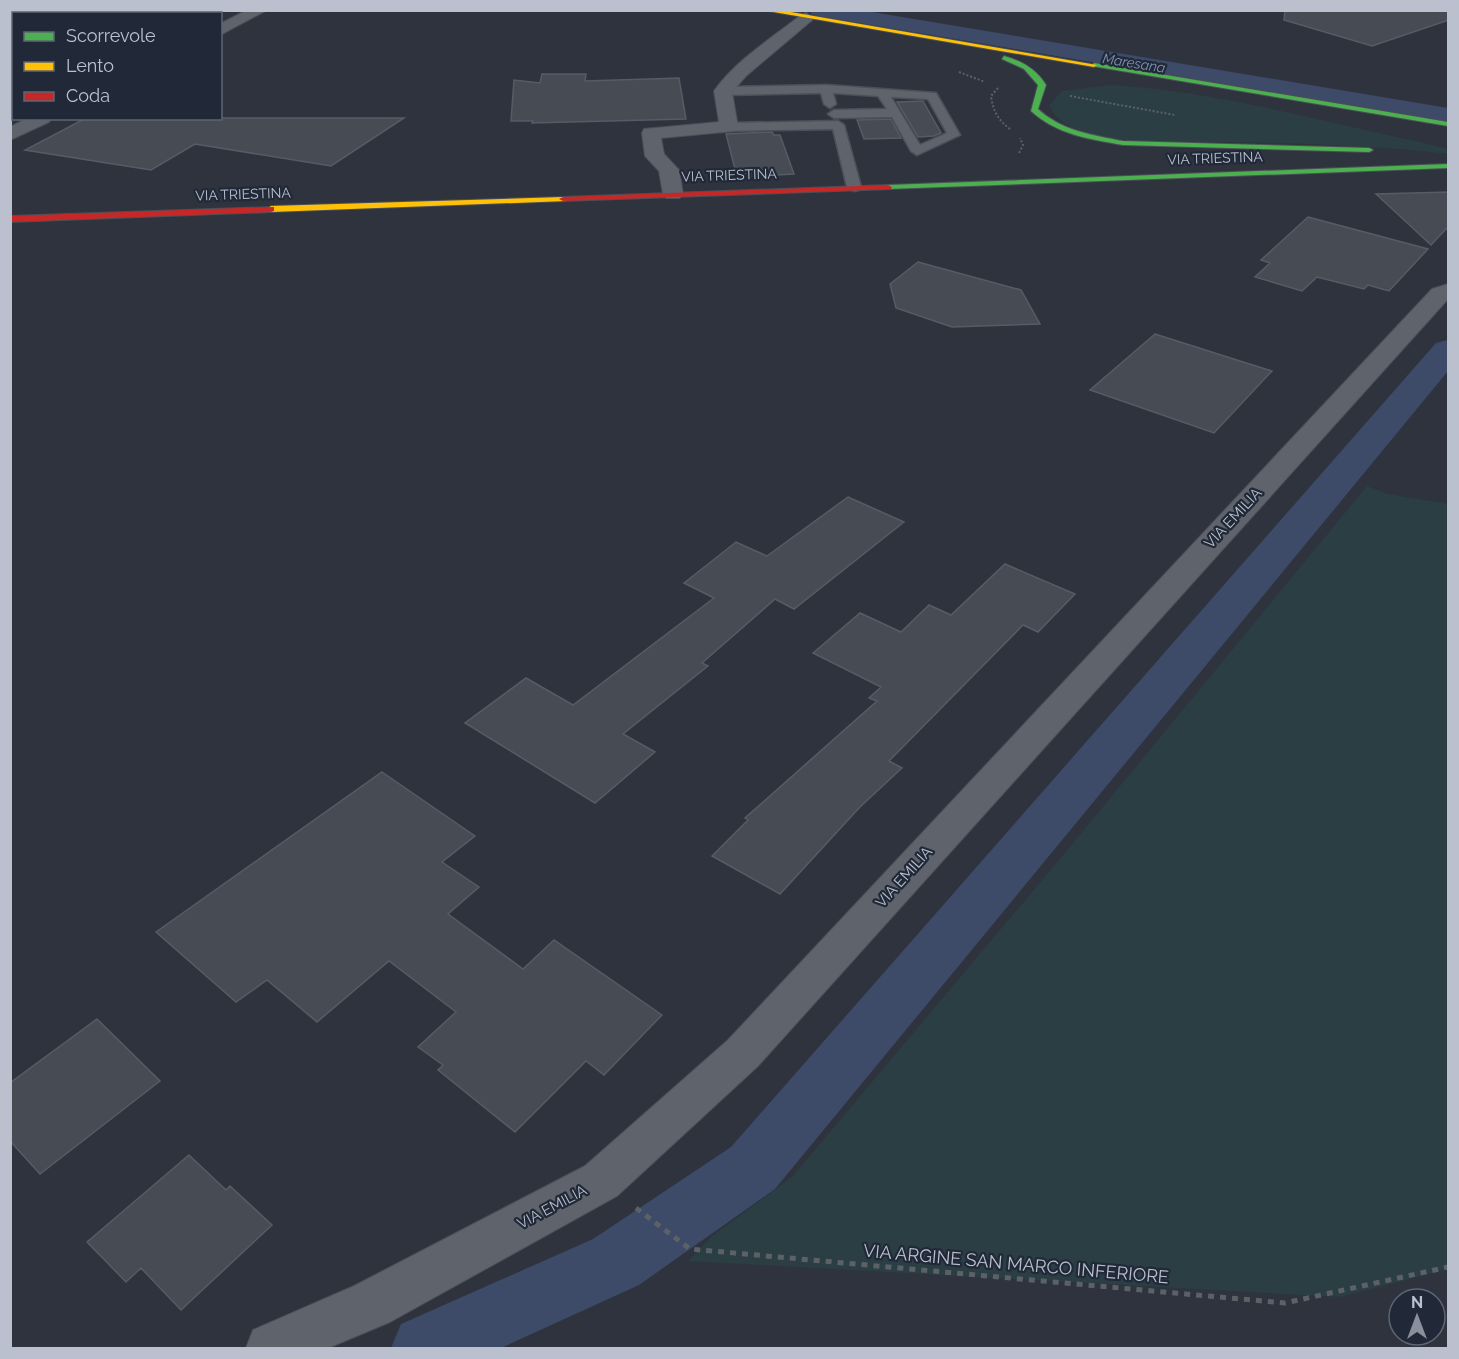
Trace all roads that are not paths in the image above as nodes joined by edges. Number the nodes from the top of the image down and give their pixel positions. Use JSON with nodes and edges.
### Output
{"nodes":[{"id":1,"x":260,"y":10,"type":"edge"},
{"id":2,"x":765,"y":10,"type":"edge"},
{"id":3,"x":806,"y":18,"type":"junction"},
{"id":4,"x":222,"y":29,"type":"edge"},
{"id":5,"x":956,"y":44,"type":"junction"},
{"id":6,"x":1137,"y":74,"type":"junction"},
{"id":7,"x":1114,"y":82,"type":"dead end"},
{"id":8,"x":1060,"y":87,"type":"dead end"},
{"id":9,"x":1182,"y":87,"type":"junction"},
{"id":10,"x":826,"y":89,"type":"junction"},
{"id":11,"x":723,"y":91,"type":"junction"},
{"id":12,"x":882,"y":93,"type":"junction"},
{"id":13,"x":1040,"y":95,"type":"junction"},
{"id":14,"x":896,"y":113,"type":"junction"},
{"id":15,"x":39,"y":120,"type":"edge"},
{"id":16,"x":836,"y":120,"type":"junction"},
{"id":17,"x":1044,"y":120,"type":"junction"},
{"id":18,"x":1344,"y":121,"type":"dead end"},
{"id":19,"x":1449,"y":126,"type":"edge"},
{"id":20,"x":729,"y":127,"type":"junction"},
{"id":21,"x":10,"y":135,"type":"edge"},
{"id":22,"x":1060,"y":144,"type":"dead end"},
{"id":23,"x":1386,"y":151,"type":"dead end"},
{"id":24,"x":1406,"y":153,"type":"dead end"},
{"id":25,"x":1449,"y":159,"type":"edge"},
{"id":26,"x":1053,"y":164,"type":"dead end"},
{"id":27,"x":1449,"y":166,"type":"edge"},
{"id":28,"x":1449,"y":180,"type":"edge"},
{"id":29,"x":1007,"y":181,"type":"junction"},
{"id":30,"x":854,"y":187,"type":"junction"},
{"id":31,"x":794,"y":189,"type":"junction"},
{"id":32,"x":673,"y":194,"type":"junction"},
{"id":33,"x":10,"y":219,"type":"edge"},
{"id":34,"x":1449,"y":291,"type":"edge"},
{"id":35,"x":271,"y":1348,"type":"edge"}],
"edges":[{"from":1,"to":4,"type":"street"},
{"from":2,"to":3,"type":"street"},
{"from":3,"to":5,"type":"street"},
{"from":3,"to":11,"type":"street"},
{"from":5,"to":6,"type":"street"},
{"from":5,"to":13,"type":"street"},
{"from":6,"to":9,"type":"street"},
{"from":6,"to":19,"type":"street"},
{"from":7,"to":9,"type":"street"},
{"from":8,"to":13,"type":"street"},
{"from":9,"to":18,"type":"street"},
{"from":9,"to":19,"type":"street"},
{"from":10,"to":11,"type":"lane"},
{"from":10,"to":12,"type":"lane"},
{"from":10,"to":16,"type":"lane"},
{"from":11,"to":20,"type":"street"},
{"from":12,"to":14,"type":"lane"},
{"from":12,"to":14,"type":"lane"},
{"from":13,"to":17,"type":"street"},
{"from":14,"to":16,"type":"lane"},
{"from":15,"to":21,"type":"street"},
{"from":16,"to":20,"type":"lane"},
{"from":16,"to":30,"type":"lane"},
{"from":17,"to":22,"type":"street"},
{"from":17,"to":23,"type":"street"},
{"from":20,"to":32,"type":"street"},
{"from":24,"to":25,"type":"street"},
{"from":26,"to":29,"type":"street"},
{"from":27,"to":29,"type":"street","name":"VIA TRIESTINA"},
{"from":28,"to":31,"type":"street"},
{"from":29,"to":30,"type":"street","name":"VIA TRIESTINA"},
{"from":30,"to":31,"type":"street","name":"VIA TRIESTINA"},
{"from":31,"to":32,"type":"street","name":"VIA TRIESTINA"},
{"from":32,"to":33,"type":"street","name":"VIA TRIESTINA"},
{"from":34,"to":35,"type":"street","name":"VIA EMILIA"}]}
